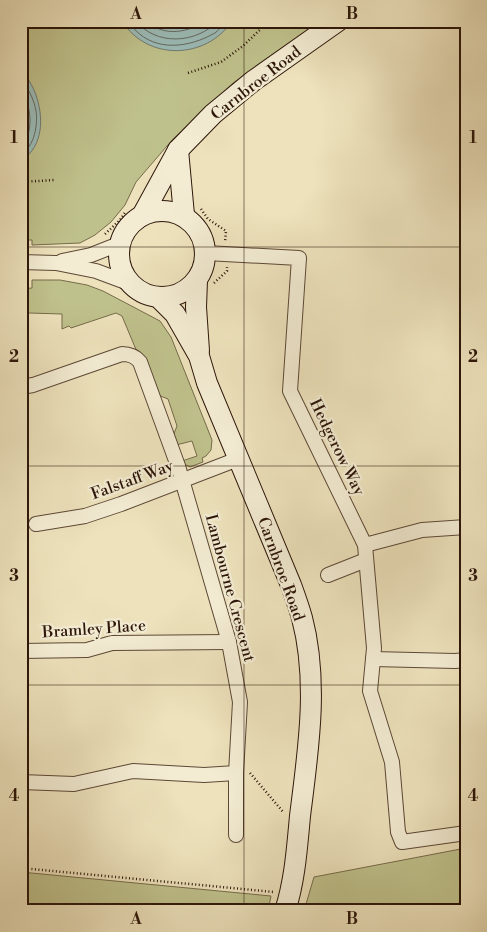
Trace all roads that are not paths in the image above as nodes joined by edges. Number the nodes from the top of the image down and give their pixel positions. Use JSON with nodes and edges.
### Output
{"nodes":[{"id":1,"x":344,"y":26,"type":"edge"},
{"id":2,"x":178,"y":150,"type":"junction"},
{"id":3,"x":136,"y":211,"type":"junction"},
{"id":4,"x":192,"y":211,"type":"junction"},
{"id":5,"x":112,"y":239,"type":"junction"},
{"id":6,"x":216,"y":253,"type":"junction"},
{"id":7,"x":21,"y":262,"type":"edge"},
{"id":8,"x":56,"y":263,"type":"junction"},
{"id":9,"x":204,"y":283,"type":"junction"},
{"id":10,"x":131,"y":284,"type":"junction"},
{"id":11,"x":158,"y":297,"type":"junction"},
{"id":12,"x":199,"y":356,"type":"junction"},
{"id":13,"x":21,"y":387,"type":"edge"},
{"id":14,"x":238,"y":459,"type":"junction"},
{"id":15,"x":182,"y":480,"type":"junction"},
{"id":16,"x":36,"y":524,"type":"dead end"},
{"id":17,"x":466,"y":526,"type":"edge"},
{"id":18,"x":365,"y":545,"type":"junction"},
{"id":19,"x":366,"y":560,"type":"junction"},
{"id":20,"x":328,"y":575,"type":"dead end"},
{"id":21,"x":229,"y":642,"type":"junction"},
{"id":22,"x":21,"y":652,"type":"edge"},
{"id":23,"x":373,"y":653,"type":"junction"},
{"id":24,"x":466,"y":660,"type":"edge"},
{"id":25,"x":236,"y":773,"type":"junction"},
{"id":26,"x":21,"y":782,"type":"edge"},
{"id":27,"x":466,"y":833,"type":"edge"},
{"id":28,"x":236,"y":835,"type":"dead end"},
{"id":29,"x":288,"y":902,"type":"edge"}],
"edges":[{"from":1,"to":2,"type":"street","name":"Carnbroe Road"},
{"from":2,"to":3,"type":"street","name":"Carnbroe Road"},
{"from":2,"to":4,"type":"street"},
{"from":3,"to":4,"type":"street"},
{"from":3,"to":5,"type":"street","name":"Carnbroe Road"},
{"from":4,"to":6,"type":"street"},
{"from":5,"to":8,"type":"street"},
{"from":5,"to":10,"type":"street"},
{"from":6,"to":9,"type":"street","name":"Carnbroe Road"},
{"from":6,"to":18,"type":"street","name":"Hedgerow Way"},
{"from":7,"to":8,"type":"street"},
{"from":8,"to":10,"type":"street"},
{"from":9,"to":11,"type":"street"},
{"from":9,"to":12,"type":"street","name":"Carnbroe Road"},
{"from":10,"to":11,"type":"street","name":"Carnbroe Road"},
{"from":11,"to":12,"type":"street","name":"Carnbroe Road"},
{"from":12,"to":14,"type":"street","name":"Carnbroe Road"},
{"from":13,"to":15,"type":"street","name":"Lambourne Crescent"},
{"from":14,"to":15,"type":"street","name":"Falstaff Way"},
{"from":14,"to":29,"type":"street","name":"Carnbroe Road"},
{"from":15,"to":16,"type":"street","name":"Falstaff Way"},
{"from":15,"to":21,"type":"street","name":"Lambourne Crescent"},
{"from":17,"to":18,"type":"street"},
{"from":18,"to":19,"type":"street","name":"Hedgerow Way"},
{"from":19,"to":20,"type":"street"},
{"from":19,"to":23,"type":"street","name":"Hedgerow Way"},
{"from":21,"to":22,"type":"street","name":"Bramley Place"},
{"from":21,"to":25,"type":"street","name":"Lambourne Crescent"},
{"from":23,"to":24,"type":"street"},
{"from":23,"to":27,"type":"street","name":"Hedgerow Way"},
{"from":25,"to":26,"type":"street"},
{"from":25,"to":28,"type":"street","name":"Lambourne Crescent"}]}
